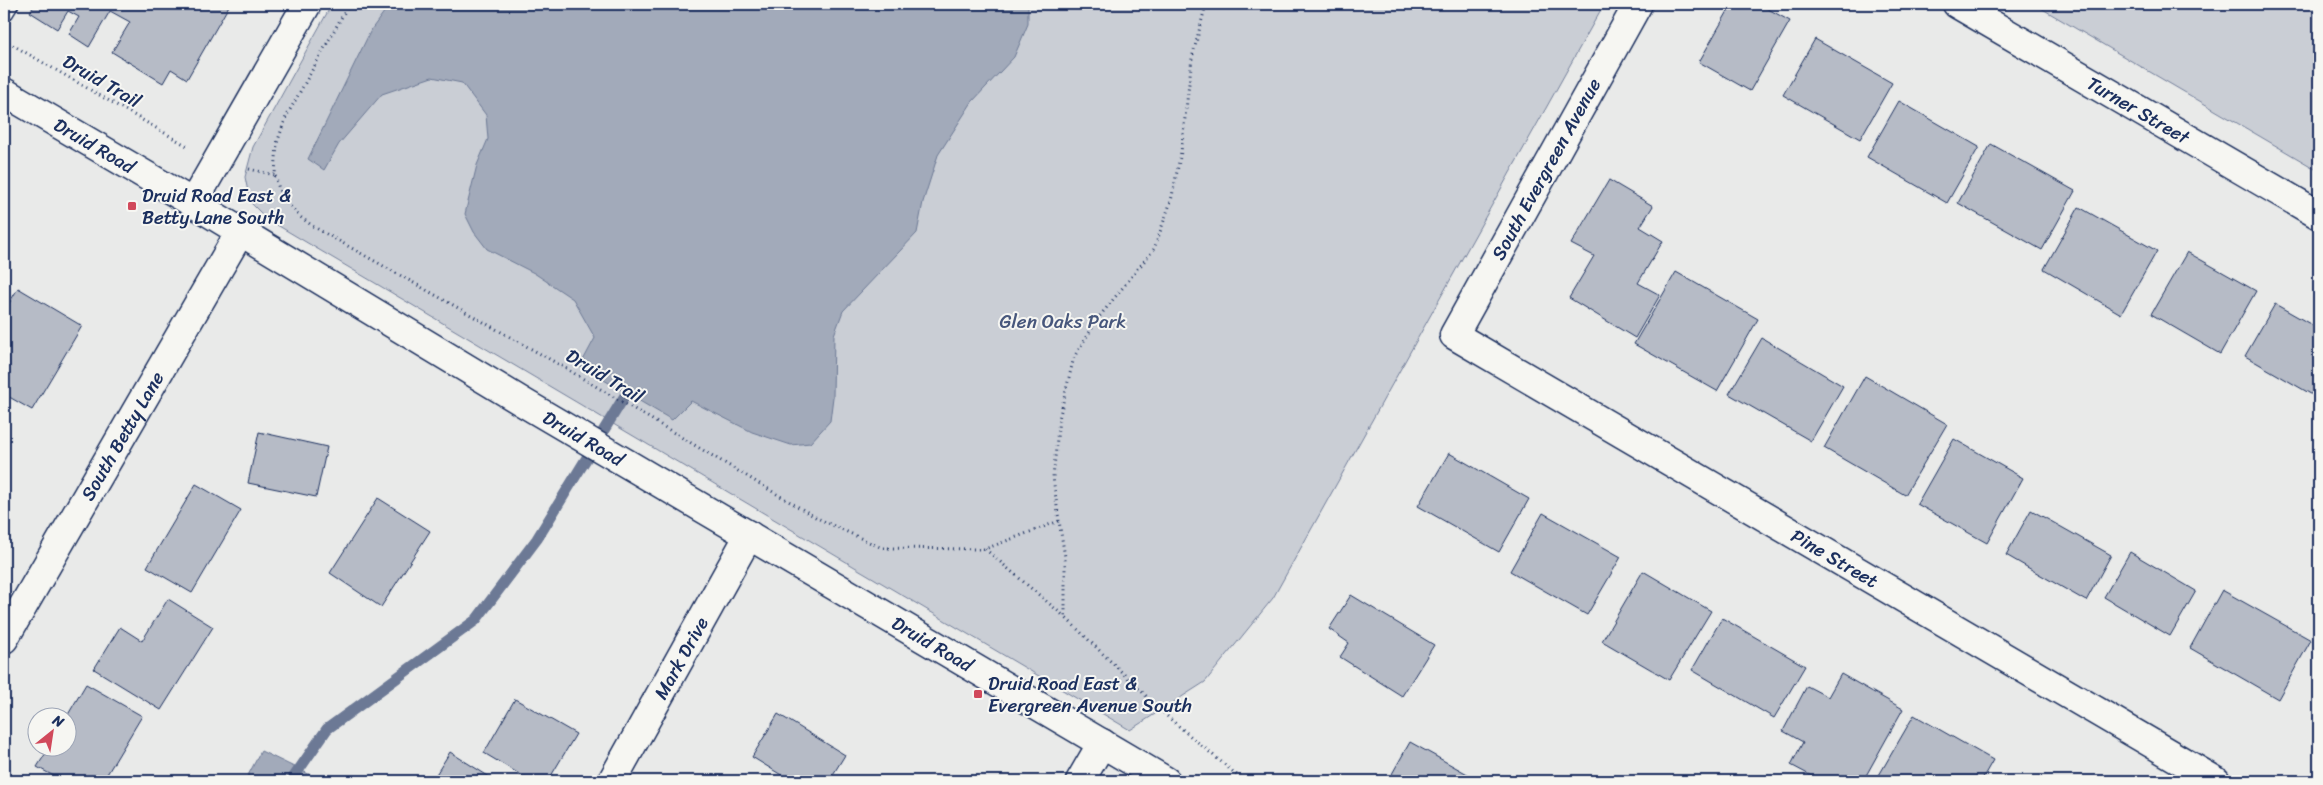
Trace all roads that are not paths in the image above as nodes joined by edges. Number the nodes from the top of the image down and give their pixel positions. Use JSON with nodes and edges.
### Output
{"nodes":[{"id":1,"x":9,"y":4,"type":"edge"},
{"id":2,"x":307,"y":4,"type":"edge"},
{"id":3,"x":1638,"y":4,"type":"edge"},
{"id":4,"x":1957,"y":4,"type":"edge"},
{"id":5,"x":4,"y":12,"type":"edge"},
{"id":6,"x":4,"y":92,"type":"edge"},
{"id":7,"x":193,"y":203,"type":"junction"},
{"id":8,"x":2319,"y":216,"type":"edge"},
{"id":9,"x":240,"y":232,"type":"junction"},
{"id":10,"x":1454,"y":335,"type":"joint"},
{"id":11,"x":749,"y":535,"type":"junction"},
{"id":12,"x":4,"y":639,"type":"edge"},
{"id":13,"x":1102,"y":743,"type":"junction"},
{"id":14,"x":612,"y":781,"type":"edge"},
{"id":15,"x":1080,"y":781,"type":"edge"},
{"id":16,"x":1166,"y":781,"type":"edge"},
{"id":17,"x":2216,"y":781,"type":"edge"}],
"edges":[{"from":1,"to":5,"type":"lane"},
{"from":2,"to":7,"type":"street"},
{"from":3,"to":10,"type":"street","name":"South Evergreen Avenue"},
{"from":4,"to":8,"type":"street","name":"Turner Street"},
{"from":6,"to":7,"type":"street","name":"Druid Road"},
{"from":7,"to":9,"type":"street","name":"Druid Road"},
{"from":9,"to":11,"type":"street","name":"Druid Road"},
{"from":9,"to":12,"type":"street","name":"South Betty Lane"},
{"from":10,"to":17,"type":"street","name":"Pine Street"},
{"from":11,"to":13,"type":"street","name":"Druid Road"},
{"from":11,"to":14,"type":"street","name":"Mark Drive"},
{"from":13,"to":15,"type":"street"},
{"from":13,"to":16,"type":"street","name":"Druid Road"}]}
